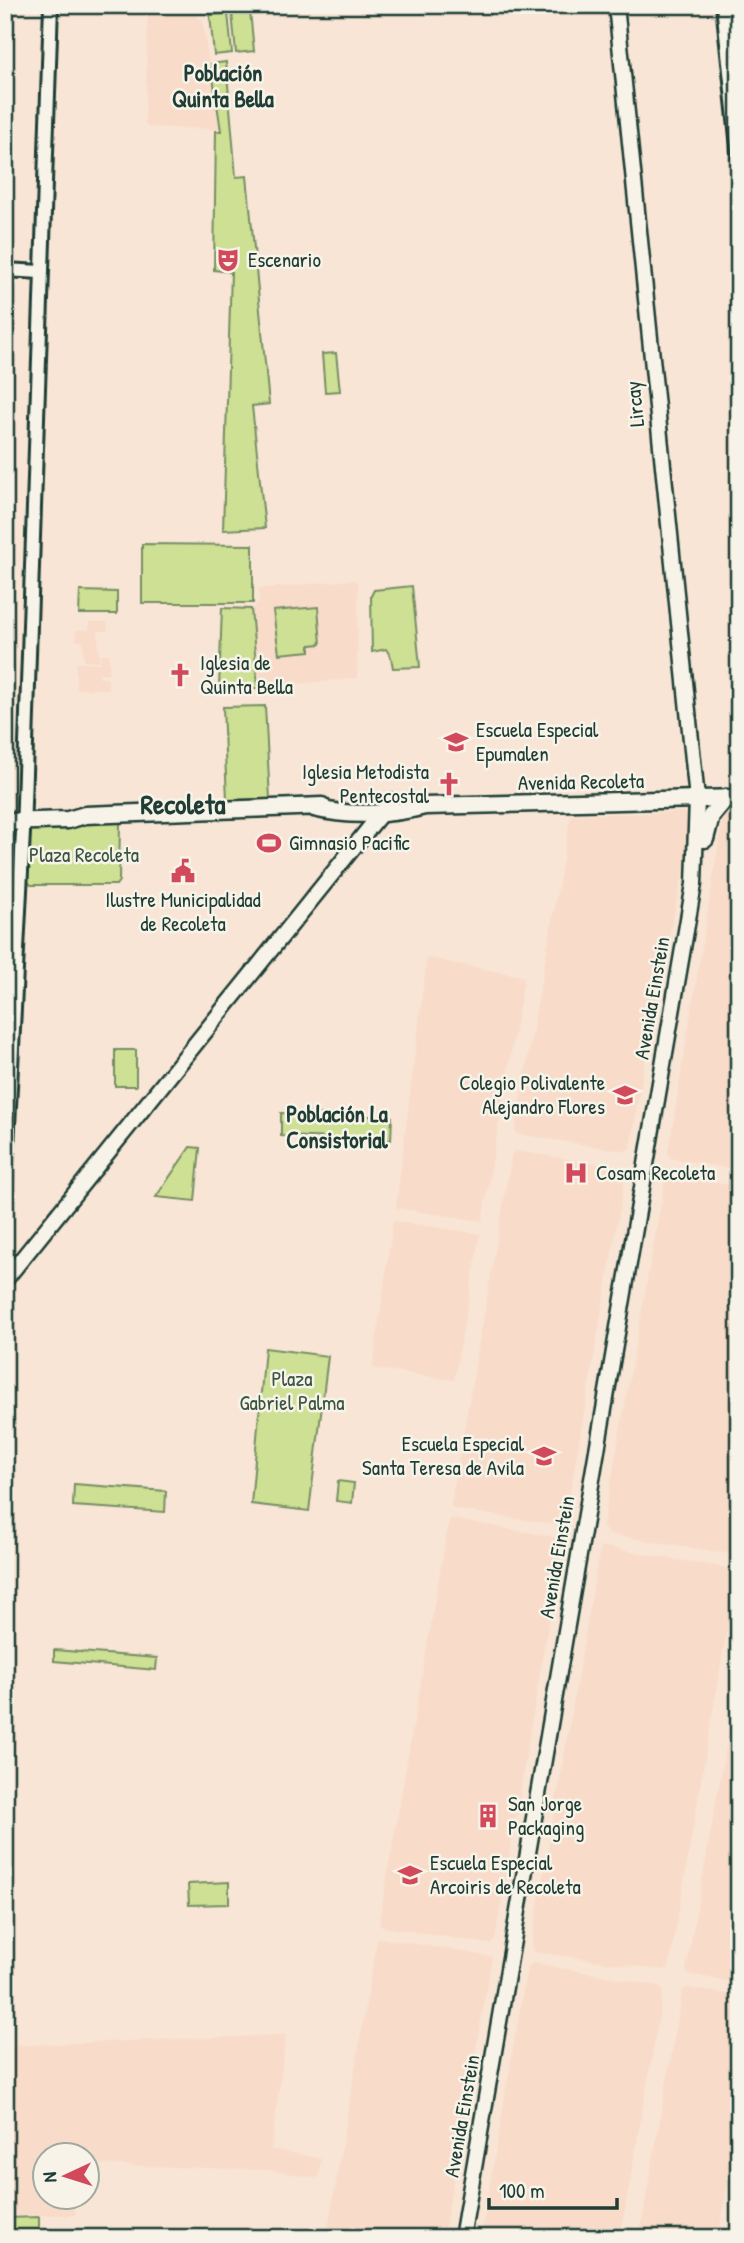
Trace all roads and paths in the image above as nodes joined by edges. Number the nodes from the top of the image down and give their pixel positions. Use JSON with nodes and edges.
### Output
{"nodes":[{"id":1,"x":51,"y":5,"type":"edge"},
{"id":2,"x":616,"y":5,"type":"edge"},
{"id":3,"x":723,"y":5,"type":"edge"},
{"id":4,"x":739,"y":157,"type":"edge"},
{"id":5,"x":5,"y":270,"type":"edge"},
{"id":6,"x":41,"y":272,"type":"junction"},
{"id":7,"x":732,"y":798,"type":"edge"},
{"id":8,"x":697,"y":799,"type":"junction"},
{"id":9,"x":387,"y":807,"type":"junction"},
{"id":10,"x":5,"y":812,"type":"edge"},
{"id":11,"x":23,"y":817,"type":"junction"},
{"id":12,"x":5,"y":822,"type":"edge"},
{"id":13,"x":705,"y":839,"type":"junction"},
{"id":14,"x":694,"y":884,"type":"junction"},
{"id":15,"x":5,"y":1185,"type":"edge"},
{"id":16,"x":5,"y":1280,"type":"edge"},
{"id":17,"x":462,"y":2238,"type":"edge"}],
"edges":[{"from":1,"to":6,"type":"street"},
{"from":2,"to":8,"type":"main road","name":"Lircay"},
{"from":3,"to":4,"type":"street"},
{"from":5,"to":6,"type":"street"},
{"from":6,"to":11,"type":"street"},
{"from":7,"to":8,"type":"main road","name":"Avenida Recoleta"},
{"from":7,"to":13,"type":"main road"},
{"from":8,"to":9,"type":"main road","name":"Avenida Recoleta"},
{"from":8,"to":13,"type":"main road","name":"Avenida Einstein"},
{"from":8,"to":14,"type":"main road","name":"Avenida Einstein"},
{"from":9,"to":11,"type":"main road","name":"Avenida Recoleta"},
{"from":9,"to":16,"type":"main road"},
{"from":10,"to":11,"type":"main road","name":"Avenida Recoleta"},
{"from":11,"to":12,"type":"main road","name":"Avenida Recoleta"},
{"from":11,"to":15,"type":"street"},
{"from":13,"to":14,"type":"main road","name":"Avenida Einstein"},
{"from":14,"to":17,"type":"main road","name":"Avenida Einstein"}]}
